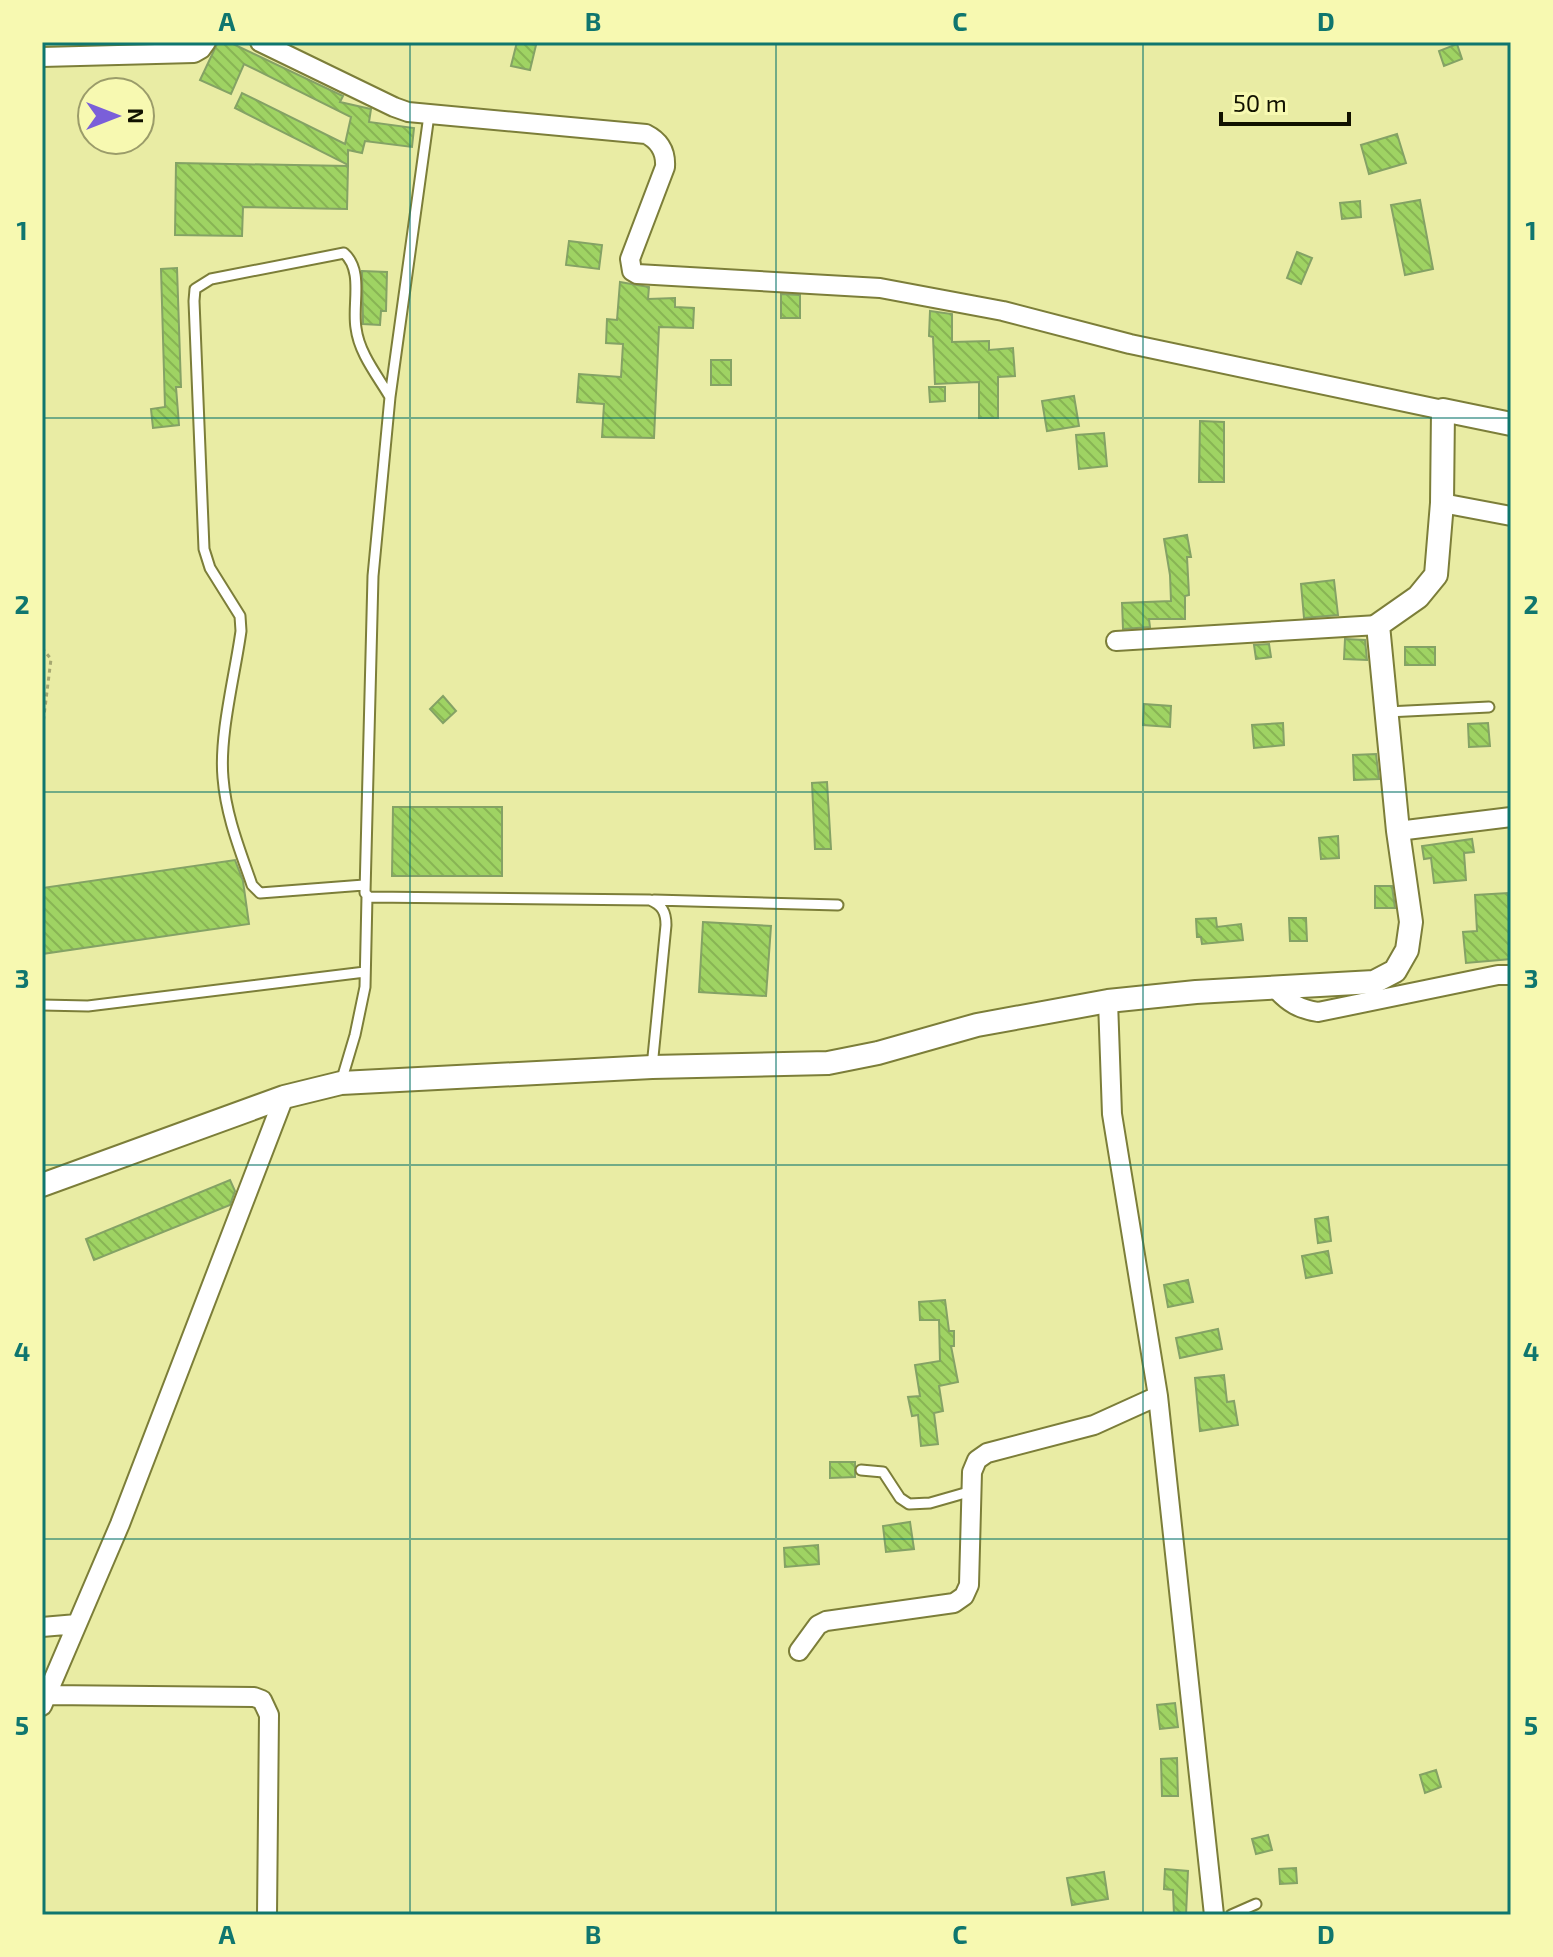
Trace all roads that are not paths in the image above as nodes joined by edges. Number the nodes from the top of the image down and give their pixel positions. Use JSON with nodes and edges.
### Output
{"nodes":[{"id":1,"x":206,"y":42,"type":"edge"},
{"id":2,"x":260,"y":42,"type":"edge"},
{"id":3,"x":42,"y":57,"type":"edge"},
{"id":4,"x":429,"y":115,"type":"junction"},
{"id":5,"x":390,"y":397,"type":"junction"},
{"id":6,"x":1443,"y":410,"type":"junction"},
{"id":7,"x":1511,"y":424,"type":"edge"},
{"id":8,"x":1442,"y":503,"type":"junction"},
{"id":9,"x":1511,"y":516,"type":"edge"},
{"id":10,"x":1378,"y":625,"type":"junction"},
{"id":11,"x":1116,"y":641,"type":"dead end"},
{"id":12,"x":1489,"y":707,"type":"dead end"},
{"id":13,"x":1387,"y":712,"type":"junction"},
{"id":14,"x":1511,"y":817,"type":"edge"},
{"id":15,"x":1398,"y":831,"type":"junction"},
{"id":16,"x":364,"y":885,"type":"junction"},
{"id":17,"x":367,"y":896,"type":"junction"},
{"id":18,"x":650,"y":900,"type":"junction"},
{"id":19,"x":838,"y":905,"type":"dead end"},
{"id":20,"x":365,"y":972,"type":"junction"},
{"id":21,"x":1511,"y":975,"type":"edge"},
{"id":22,"x":1276,"y":989,"type":"junction"},
{"id":23,"x":1108,"y":1001,"type":"junction"},
{"id":24,"x":42,"y":1005,"type":"edge"},
{"id":25,"x":652,"y":1067,"type":"junction"},
{"id":26,"x":341,"y":1083,"type":"junction"},
{"id":27,"x":284,"y":1097,"type":"junction"},
{"id":28,"x":42,"y":1185,"type":"edge"},
{"id":29,"x":1158,"y":1396,"type":"junction"},
{"id":30,"x":861,"y":1470,"type":"dead end"},
{"id":31,"x":972,"y":1491,"type":"junction"},
{"id":32,"x":77,"y":1624,"type":"junction"},
{"id":33,"x":42,"y":1627,"type":"edge"},
{"id":34,"x":799,"y":1651,"type":"dead end"},
{"id":35,"x":42,"y":1665,"type":"edge"},
{"id":36,"x":47,"y":1695,"type":"edge"},
{"id":37,"x":1256,"y":1904,"type":"dead end"},
{"id":38,"x":267,"y":1915,"type":"edge"},
{"id":39,"x":1214,"y":1915,"type":"edge"},
{"id":40,"x":1231,"y":1915,"type":"edge"}],
"edges":[{"from":1,"to":3,"type":"street"},
{"from":2,"to":4,"type":"street"},
{"from":4,"to":5,"type":"lane"},
{"from":4,"to":6,"type":"street"},
{"from":5,"to":16,"type":"lane"},
{"from":5,"to":16,"type":"lane"},
{"from":6,"to":7,"type":"street"},
{"from":6,"to":8,"type":"street"},
{"from":8,"to":9,"type":"street"},
{"from":8,"to":10,"type":"street"},
{"from":10,"to":11,"type":"street"},
{"from":10,"to":13,"type":"street"},
{"from":12,"to":13,"type":"lane"},
{"from":13,"to":15,"type":"street"},
{"from":14,"to":15,"type":"street"},
{"from":15,"to":22,"type":"street"},
{"from":16,"to":17,"type":"lane"},
{"from":17,"to":18,"type":"lane"},
{"from":17,"to":20,"type":"lane"},
{"from":18,"to":19,"type":"lane"},
{"from":18,"to":25,"type":"lane"},
{"from":20,"to":24,"type":"lane"},
{"from":20,"to":26,"type":"lane"},
{"from":21,"to":22,"type":"street"},
{"from":22,"to":23,"type":"street"},
{"from":23,"to":25,"type":"street"},
{"from":23,"to":29,"type":"street"},
{"from":25,"to":26,"type":"street"},
{"from":26,"to":27,"type":"street"},
{"from":27,"to":28,"type":"street"},
{"from":27,"to":32,"type":"street"},
{"from":29,"to":31,"type":"street"},
{"from":29,"to":39,"type":"street"},
{"from":30,"to":31,"type":"lane"},
{"from":31,"to":34,"type":"street"},
{"from":32,"to":33,"type":"street"},
{"from":32,"to":36,"type":"street"},
{"from":35,"to":36,"type":"street"},
{"from":36,"to":38,"type":"street"},
{"from":37,"to":40,"type":"lane"}]}
